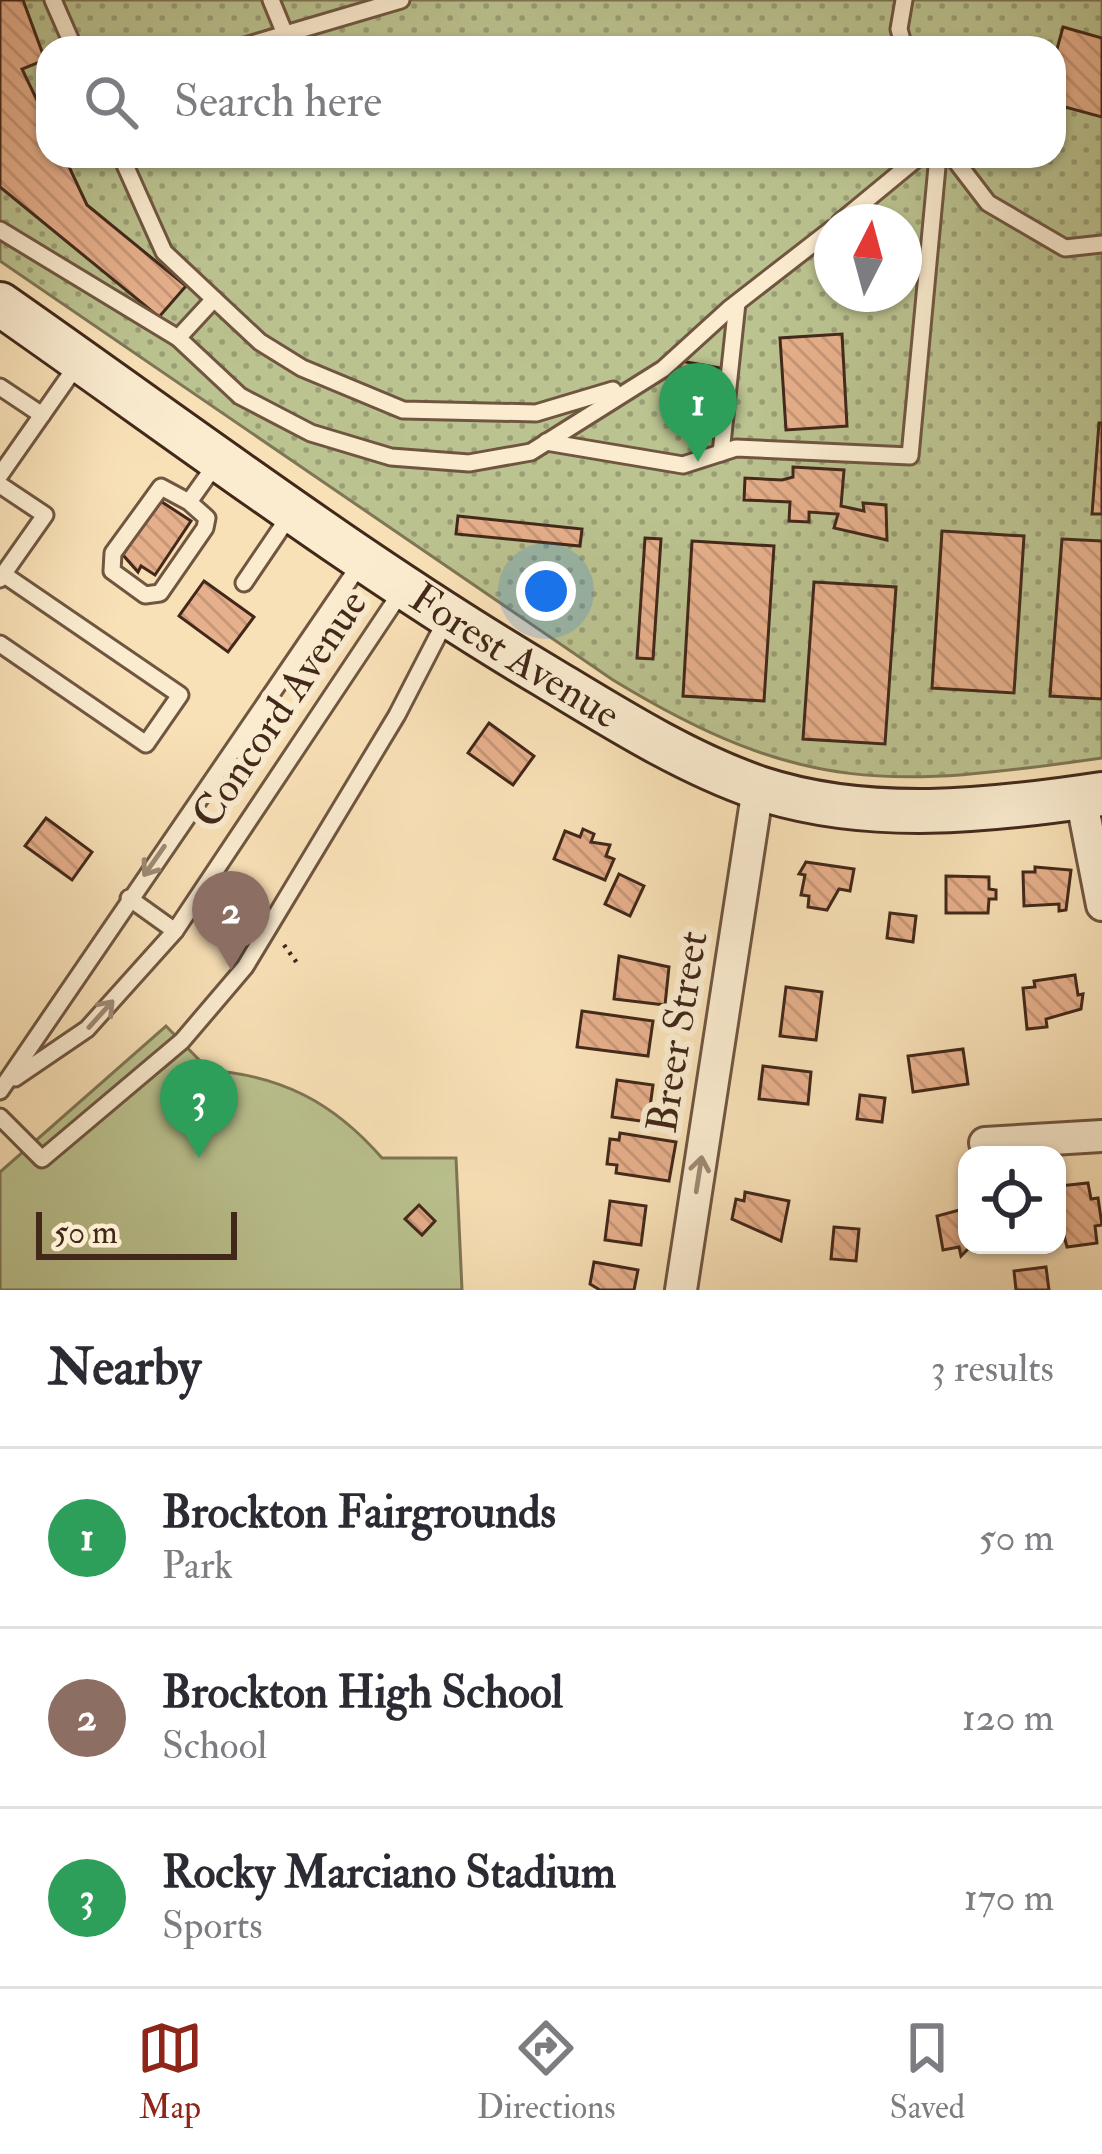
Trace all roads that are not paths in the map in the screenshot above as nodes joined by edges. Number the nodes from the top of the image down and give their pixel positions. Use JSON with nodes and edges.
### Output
{"nodes":[{"id":1,"x":53,"y":0,"type":"edge"},
{"id":2,"x":272,"y":0,"type":"edge"},
{"id":3,"x":401,"y":0,"type":"edge"},
{"id":4,"x":904,"y":0,"type":"edge"},
{"id":5,"x":285,"y":34,"type":"junction"},
{"id":6,"x":69,"y":36,"type":"edge"},
{"id":7,"x":278,"y":36,"type":"edge"},
{"id":8,"x":901,"y":36,"type":"edge"},
{"id":9,"x":126,"y":168,"type":"edge"},
{"id":10,"x":906,"y":168,"type":"edge"},
{"id":11,"x":937,"y":168,"type":"edge"},
{"id":12,"x":961,"y":168,"type":"edge"},
{"id":13,"x":863,"y":204,"type":"edge"},
{"id":14,"x":0,"y":230,"type":"edge"},
{"id":15,"x":814,"y":243,"type":"edge"},
{"id":16,"x":1102,"y":244,"type":"edge"},
{"id":17,"x":214,"y":299,"type":"junction"},
{"id":18,"x":737,"y":303,"type":"junction"},
{"id":19,"x":0,"y":304,"type":"edge"},
{"id":20,"x":178,"y":338,"type":"junction"},
{"id":21,"x":80,"y":360,"type":"junction"},
{"id":22,"x":642,"y":381,"type":"junction"},
{"id":23,"x":0,"y":387,"type":"edge"},
{"id":24,"x":42,"y":415,"type":"junction"},
{"id":25,"x":546,"y":442,"type":"junction"},
{"id":26,"x":721,"y":453,"type":"junction"},
{"id":27,"x":220,"y":458,"type":"junction"},
{"id":28,"x":0,"y":475,"type":"edge"},
{"id":29,"x":0,"y":484,"type":"edge"},
{"id":30,"x":189,"y":502,"type":"junction"},
{"id":31,"x":294,"y":510,"type":"junction"},
{"id":32,"x":364,"y":558,"type":"junction"},
{"id":33,"x":2,"y":577,"type":"edge"},
{"id":34,"x":244,"y":583,"type":"dead end"},
{"id":35,"x":404,"y":586,"type":"junction"},
{"id":36,"x":448,"y":616,"type":"junction"},
{"id":37,"x":0,"y":644,"type":"edge"},
{"id":38,"x":758,"y":788,"type":"junction"},
{"id":39,"x":1091,"y":795,"type":"edge"},
{"id":40,"x":129,"y":898,"type":"junction"},
{"id":41,"x":1102,"y":905,"type":"edge"},
{"id":42,"x":175,"y":932,"type":"junction"},
{"id":43,"x":4,"y":1087,"type":"edge"},
{"id":44,"x":0,"y":1117,"type":"edge"},
{"id":45,"x":1102,"y":1136,"type":"edge"},
{"id":46,"x":985,"y":1143,"type":"dead end"},
{"id":47,"x":681,"y":1290,"type":"edge"}],
"edges":[{"from":1,"to":6,"type":"lane"},
{"from":2,"to":5,"type":"lane"},
{"from":3,"to":5,"type":"lane"},
{"from":4,"to":8,"type":"lane"},
{"from":5,"to":7,"type":"lane"},
{"from":9,"to":17,"type":"lane"},
{"from":10,"to":13,"type":"lane"},
{"from":11,"to":26,"type":"lane"},
{"from":12,"to":16,"type":"lane"},
{"from":14,"to":20,"type":"lane"},
{"from":15,"to":18,"type":"lane"},
{"from":17,"to":20,"type":"lane"},
{"from":17,"to":22,"type":"lane"},
{"from":18,"to":22,"type":"lane"},
{"from":18,"to":26,"type":"lane"},
{"from":19,"to":21,"type":"street","name":"Forest Avenue"},
{"from":20,"to":25,"type":"lane"},
{"from":21,"to":24,"type":"lane"},
{"from":21,"to":27,"type":"street","name":"Forest Avenue"},
{"from":22,"to":25,"type":"lane"},
{"from":23,"to":24,"type":"lane"},
{"from":24,"to":28,"type":"lane"},
{"from":25,"to":26,"type":"lane"},
{"from":27,"to":30,"type":"lane"},
{"from":27,"to":31,"type":"street","name":"Forest Avenue"},
{"from":29,"to":33,"type":"lane"},
{"from":30,"to":30,"type":"lane"},
{"from":31,"to":32,"type":"street","name":"Forest Avenue"},
{"from":31,"to":34,"type":"lane"},
{"from":32,"to":35,"type":"street","name":"Forest Avenue"},
{"from":32,"to":40,"type":"lane","name":"Concord Avenue","one_way":true},
{"from":33,"to":37,"type":"lane"},
{"from":35,"to":36,"type":"street","name":"Forest Avenue"},
{"from":35,"to":42,"type":"lane","name":"Concord Avenue"},
{"from":36,"to":38,"type":"street","name":"Forest Avenue"},
{"from":36,"to":44,"type":"lane"},
{"from":38,"to":39,"type":"street","name":"Forest Avenue"},
{"from":47,"to":38,"type":"street","name":"Breer Street","one_way":true},
{"from":39,"to":41,"type":"street"},
{"from":40,"to":42,"type":"lane"},
{"from":40,"to":43,"type":"lane","name":"Concord Avenue"},
{"from":43,"to":42,"type":"lane","name":"Concord Avenue","one_way":true},
{"from":45,"to":46,"type":"street"}]}
